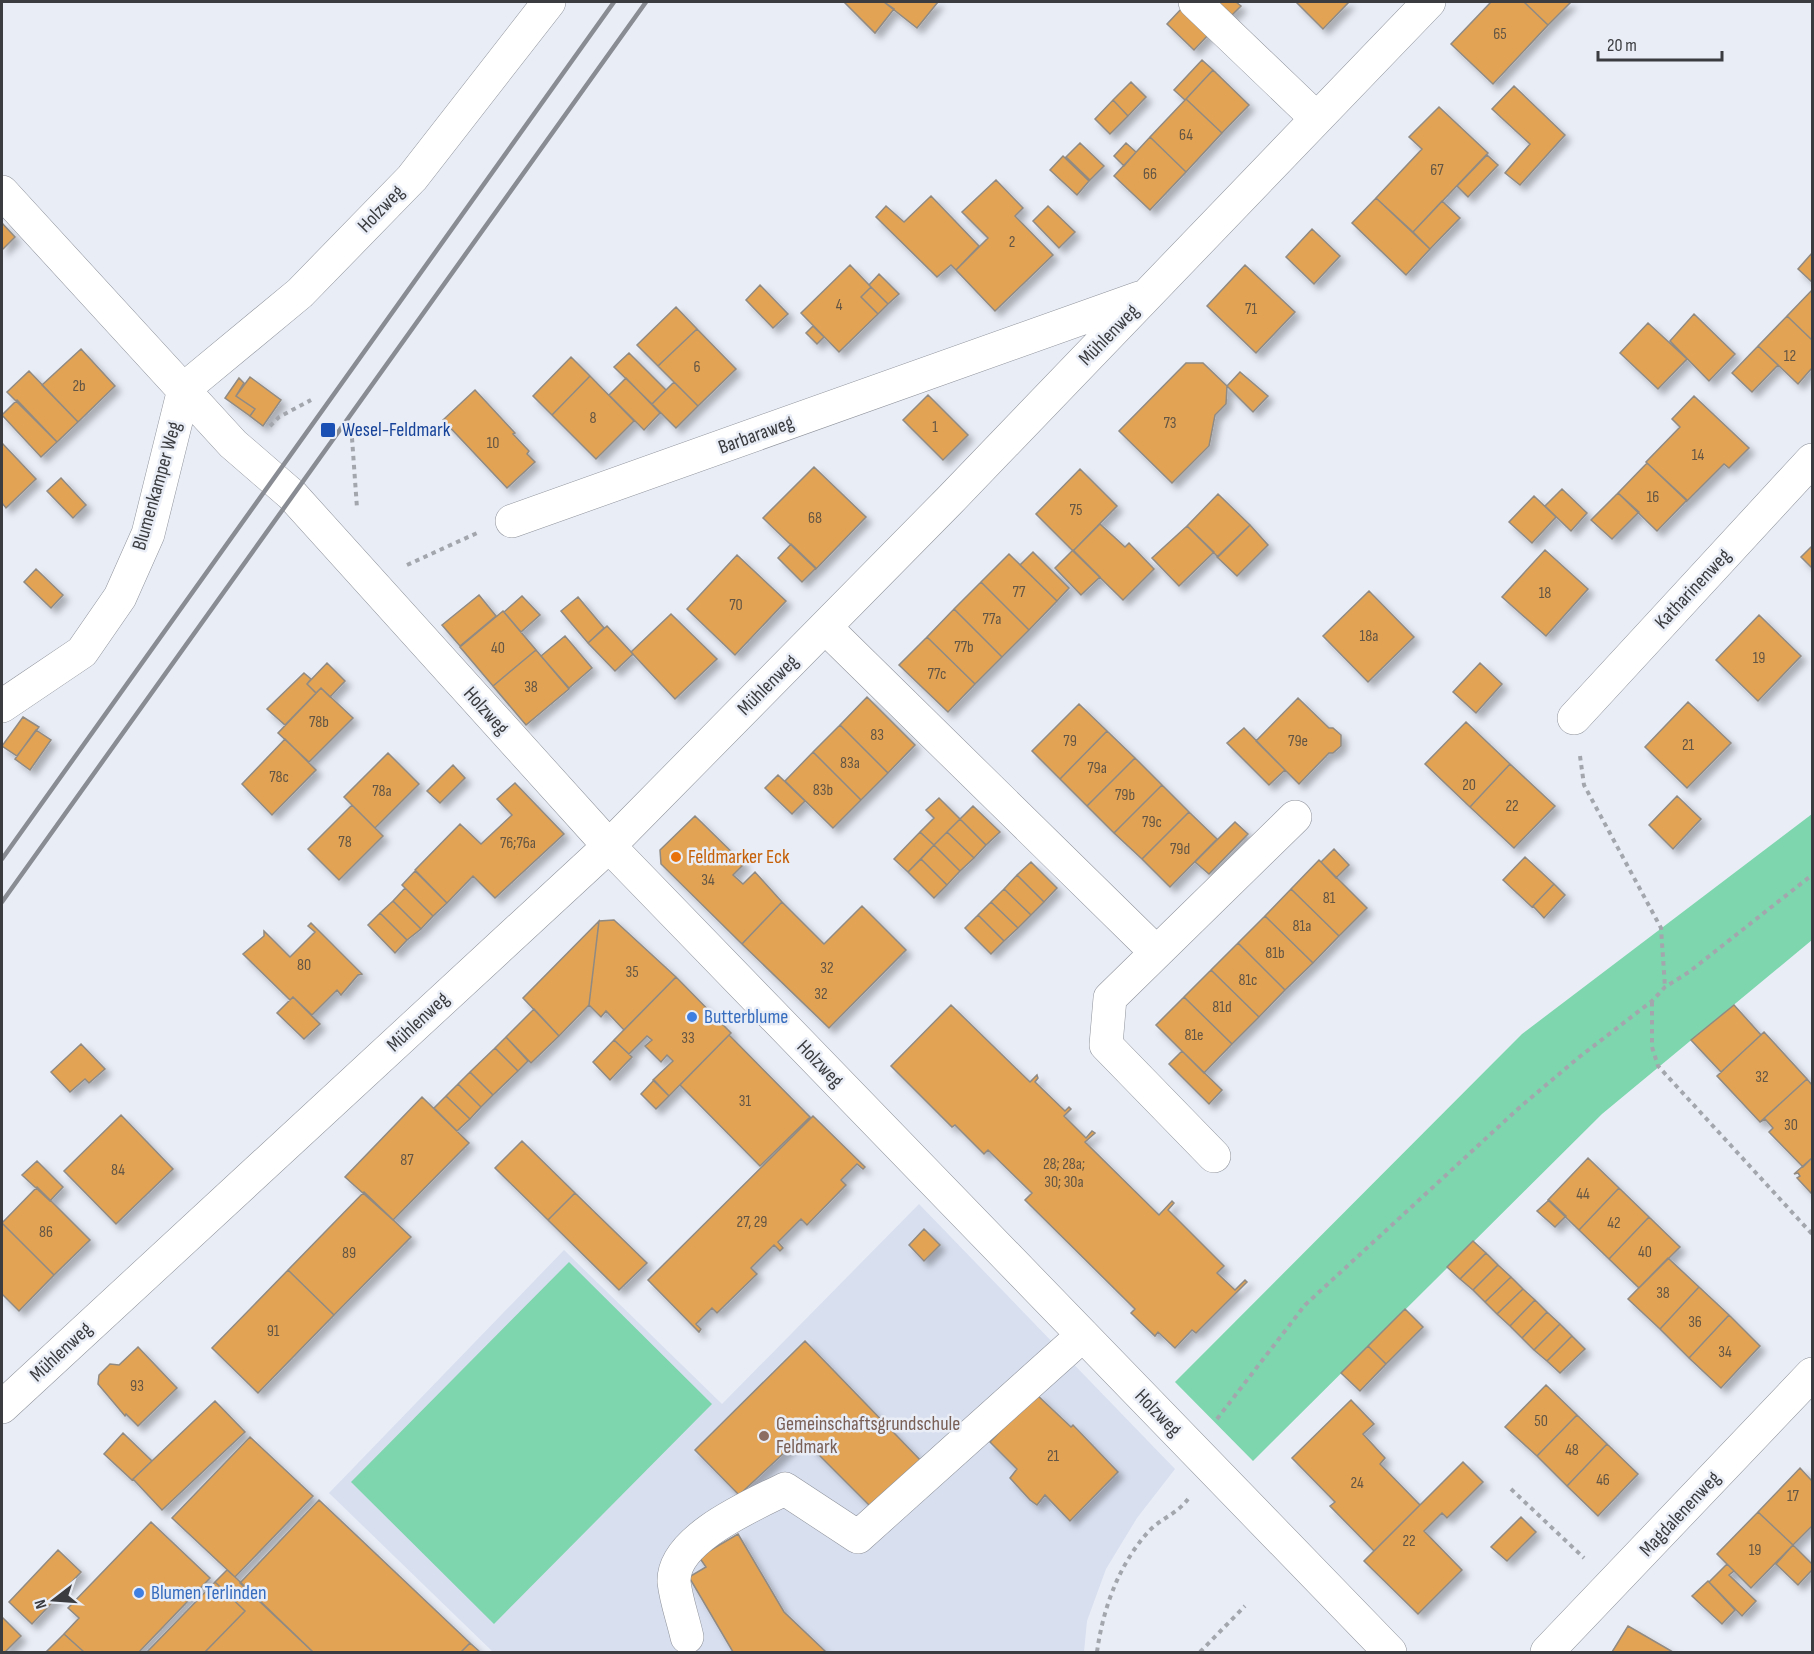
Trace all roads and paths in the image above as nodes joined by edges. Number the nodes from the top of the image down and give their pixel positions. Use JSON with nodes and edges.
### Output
{"nodes":[{"id":1,"x":549,"y":2,"type":"edge"},
{"id":2,"x":1195,"y":2,"type":"edge"},
{"id":3,"x":1429,"y":2,"type":"edge"},
{"id":4,"x":1315,"y":117,"type":"junction"},
{"id":5,"x":2,"y":192,"type":"edge"},
{"id":6,"x":1147,"y":295,"type":"junction"},
{"id":7,"x":184,"y":389,"type":"junction"},
{"id":8,"x":1812,"y":460,"type":"edge"},
{"id":9,"x":512,"y":521,"type":"joint"},
{"id":10,"x":369,"y":583,"type":"junction"},
{"id":11,"x":825,"y":627,"type":"junction"},
{"id":12,"x":2,"y":706,"type":"edge"},
{"id":13,"x":1574,"y":718,"type":"joint"},
{"id":14,"x":1295,"y":817,"type":"dead end"},
{"id":15,"x":609,"y":846,"type":"junction"},
{"id":16,"x":1812,"y":875,"type":"edge"},
{"id":17,"x":1155,"y":951,"type":"junction"},
{"id":18,"x":1665,"y":987,"type":"junction"},
{"id":19,"x":1652,"y":1001,"type":"junction"},
{"id":20,"x":1214,"y":1155,"type":"dead end"},
{"id":21,"x":1812,"y":1234,"type":"edge"},
{"id":22,"x":1083,"y":1335,"type":"junction"},
{"id":23,"x":1812,"y":1374,"type":"edge"},
{"id":24,"x":2,"y":1407,"type":"edge"},
{"id":25,"x":1194,"y":1450,"type":"junction"},
{"id":26,"x":1511,"y":1490,"type":"dead end"},
{"id":27,"x":1613,"y":1585,"type":"junction"},
{"id":28,"x":1245,"y":1606,"type":"dead end"},
{"id":29,"x":687,"y":1637,"type":"dead end"},
{"id":30,"x":1097,"y":1653,"type":"edge"},
{"id":31,"x":1200,"y":1653,"type":"edge"},
{"id":32,"x":1390,"y":1653,"type":"edge"},
{"id":33,"x":1547,"y":1653,"type":"edge"}],
"edges":[{"from":1,"to":7,"type":"street","name":"Holzweg"},
{"from":2,"to":4,"type":"street"},
{"from":3,"to":4,"type":"street","name":"Mühlenweg"},
{"from":4,"to":6,"type":"street","name":"Mühlenweg"},
{"from":5,"to":7,"type":"street","name":"Holzweg"},
{"from":6,"to":9,"type":"street","name":"Barbaraweg"},
{"from":6,"to":11,"type":"street","name":"Mühlenweg"},
{"from":7,"to":10,"type":"street","name":"Holzweg"},
{"from":7,"to":12,"type":"street","name":"Blumenkamper Weg"},
{"from":8,"to":13,"type":"street","name":"Katharinenweg"},
{"from":9,"to":10,"type":"path"},
{"from":10,"to":15,"type":"street","name":"Holzweg"},
{"from":11,"to":15,"type":"street","name":"Mühlenweg"},
{"from":11,"to":17,"type":"street"},
{"from":13,"to":18,"type":"path"},
{"from":14,"to":17,"type":"street"},
{"from":15,"to":22,"type":"street","name":"Holzweg"},
{"from":15,"to":24,"type":"street","name":"Mühlenweg"},
{"from":16,"to":18,"type":"path"},
{"from":17,"to":20,"type":"street"},
{"from":18,"to":19,"type":"path"},
{"from":19,"to":21,"type":"path"},
{"from":19,"to":25,"type":"path"},
{"from":22,"to":25,"type":"street","name":"Holzweg"},
{"from":22,"to":29,"type":"street"},
{"from":23,"to":27,"type":"street","name":"Magdalenenweg"},
{"from":25,"to":30,"type":"path"},
{"from":25,"to":32,"type":"street","name":"Holzweg"},
{"from":26,"to":27,"type":"path"},
{"from":27,"to":33,"type":"street","name":"Magdalenenweg"},
{"from":28,"to":31,"type":"path"}]}
